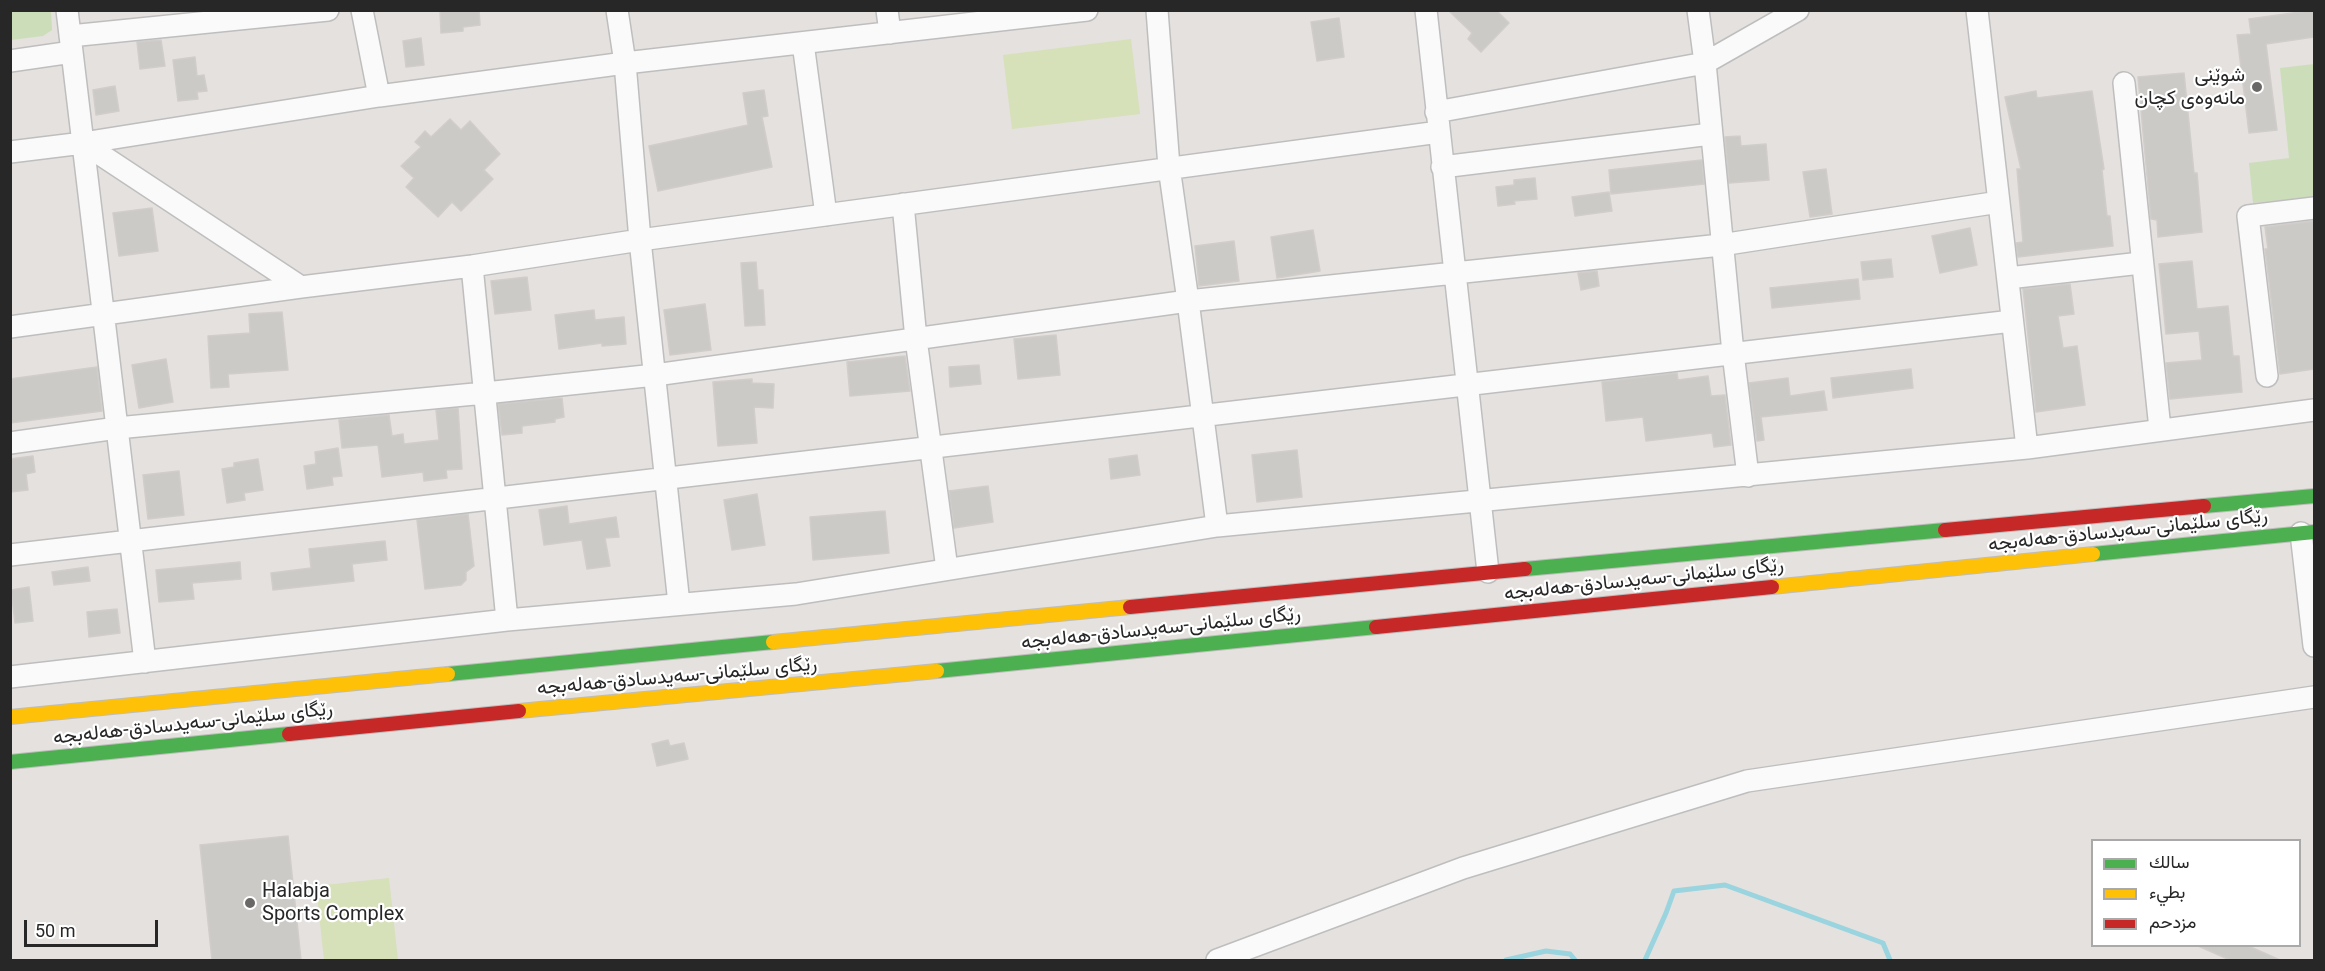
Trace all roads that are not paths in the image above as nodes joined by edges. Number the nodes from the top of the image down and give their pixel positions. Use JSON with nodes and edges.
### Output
{"nodes":[{"id":1,"x":67,"y":10,"type":"edge"},
{"id":2,"x":328,"y":10,"type":"edge"},
{"id":3,"x":363,"y":10,"type":"edge"},
{"id":4,"x":617,"y":10,"type":"edge"},
{"id":5,"x":887,"y":10,"type":"edge"},
{"id":6,"x":1087,"y":10,"type":"edge"},
{"id":7,"x":1157,"y":10,"type":"edge"},
{"id":8,"x":1426,"y":10,"type":"edge"},
{"id":9,"x":1698,"y":10,"type":"edge"},
{"id":10,"x":1798,"y":10,"type":"edge"},
{"id":11,"x":1977,"y":10,"type":"edge"},
{"id":12,"x":890,"y":33,"type":"junction"},
{"id":13,"x":803,"y":43,"type":"junction"},
{"id":14,"x":71,"y":44,"type":"junction"},
{"id":15,"x":10,"y":61,"type":"edge"},
{"id":16,"x":625,"y":63,"type":"junction"},
{"id":17,"x":1705,"y":63,"type":"junction"},
{"id":18,"x":2124,"y":83,"type":"dead end"},
{"id":19,"x":380,"y":96,"type":"junction"},
{"id":20,"x":1438,"y":122,"type":"junction"},
{"id":21,"x":1711,"y":134,"type":"junction"},
{"id":22,"x":83,"y":143,"type":"junction"},
{"id":23,"x":10,"y":152,"type":"edge"},
{"id":24,"x":1169,"y":167,"type":"junction"},
{"id":25,"x":1442,"y":167,"type":"junction"},
{"id":26,"x":1999,"y":202,"type":"junction"},
{"id":27,"x":903,"y":204,"type":"junction"},
{"id":28,"x":2314,"y":208,"type":"edge"},
{"id":29,"x":826,"y":214,"type":"junction"},
{"id":30,"x":640,"y":240,"type":"junction"},
{"id":31,"x":1721,"y":245,"type":"junction"},
{"id":32,"x":2141,"y":263,"type":"junction"},
{"id":33,"x":472,"y":266,"type":"junction"},
{"id":34,"x":1454,"y":273,"type":"junction"},
{"id":35,"x":2008,"y":278,"type":"junction"},
{"id":36,"x":301,"y":287,"type":"junction"},
{"id":37,"x":1188,"y":301,"type":"junction"},
{"id":38,"x":104,"y":314,"type":"junction"},
{"id":39,"x":2012,"y":321,"type":"junction"},
{"id":40,"x":10,"y":327,"type":"edge"},
{"id":41,"x":916,"y":339,"type":"junction"},
{"id":42,"x":1732,"y":353,"type":"junction"},
{"id":43,"x":655,"y":375,"type":"junction"},
{"id":44,"x":2267,"y":376,"type":"dead end"},
{"id":45,"x":1468,"y":384,"type":"junction"},
{"id":46,"x":485,"y":393,"type":"junction"},
{"id":47,"x":2314,"y":410,"type":"edge"},
{"id":48,"x":1203,"y":415,"type":"junction"},
{"id":49,"x":117,"y":428,"type":"junction"},
{"id":50,"x":2160,"y":429,"type":"junction"},
{"id":51,"x":10,"y":443,"type":"edge"},
{"id":52,"x":931,"y":447,"type":"junction"},
{"id":53,"x":2027,"y":448,"type":"junction"},
{"id":54,"x":1748,"y":476,"type":"junction"},
{"id":55,"x":666,"y":478,"type":"junction"},
{"id":56,"x":2314,"y":496,"type":"edge"},
{"id":57,"x":495,"y":500,"type":"junction"},
{"id":58,"x":1480,"y":502,"type":"junction"},
{"id":59,"x":1217,"y":526,"type":"junction"},
{"id":60,"x":2308,"y":532,"type":"edge"},
{"id":61,"x":131,"y":541,"type":"junction"},
{"id":62,"x":10,"y":555,"type":"edge"},
{"id":63,"x":947,"y":569,"type":"junction"},
{"id":64,"x":1488,"y":572,"type":"junction"},
{"id":65,"x":679,"y":604,"type":"junction"},
{"id":66,"x":507,"y":620,"type":"junction"},
{"id":67,"x":2314,"y":646,"type":"edge"},
{"id":68,"x":145,"y":662,"type":"junction"},
{"id":69,"x":10,"y":677,"type":"edge"},
{"id":70,"x":2314,"y":697,"type":"edge"},
{"id":71,"x":10,"y":717,"type":"edge"},
{"id":72,"x":10,"y":762,"type":"edge"},
{"id":73,"x":1217,"y":960,"type":"edge"}],
"edges":[{"from":1,"to":14,"type":"street"},
{"from":2,"to":14,"type":"street"},
{"from":3,"to":19,"type":"street"},
{"from":4,"to":16,"type":"street"},
{"from":5,"to":12,"type":"street"},
{"from":6,"to":12,"type":"street"},
{"from":7,"to":24,"type":"street"},
{"from":8,"to":20,"type":"street"},
{"from":9,"to":17,"type":"street"},
{"from":10,"to":17,"type":"street"},
{"from":11,"to":26,"type":"street"},
{"from":12,"to":13,"type":"street"},
{"from":13,"to":16,"type":"street"},
{"from":13,"to":29,"type":"street"},
{"from":14,"to":15,"type":"street"},
{"from":14,"to":22,"type":"street"},
{"from":16,"to":19,"type":"street"},
{"from":16,"to":30,"type":"street"},
{"from":17,"to":20,"type":"street"},
{"from":17,"to":21,"type":"street"},
{"from":18,"to":32,"type":"street"},
{"from":19,"to":22,"type":"street"},
{"from":20,"to":24,"type":"street"},
{"from":20,"to":25,"type":"street"},
{"from":21,"to":25,"type":"street"},
{"from":21,"to":31,"type":"street"},
{"from":22,"to":23,"type":"street"},
{"from":22,"to":36,"type":"street"},
{"from":22,"to":38,"type":"street"},
{"from":24,"to":27,"type":"street"},
{"from":24,"to":37,"type":"street"},
{"from":25,"to":34,"type":"street"},
{"from":26,"to":31,"type":"street"},
{"from":26,"to":35,"type":"street"},
{"from":27,"to":29,"type":"street"},
{"from":27,"to":41,"type":"street"},
{"from":28,"to":44,"type":"street"},
{"from":29,"to":30,"type":"street"},
{"from":30,"to":33,"type":"street"},
{"from":30,"to":43,"type":"street"},
{"from":31,"to":34,"type":"street"},
{"from":31,"to":42,"type":"street"},
{"from":32,"to":35,"type":"street"},
{"from":32,"to":50,"type":"street"},
{"from":33,"to":36,"type":"street"},
{"from":33,"to":46,"type":"street"},
{"from":34,"to":37,"type":"street"},
{"from":34,"to":45,"type":"street"},
{"from":35,"to":39,"type":"street"},
{"from":36,"to":38,"type":"street"},
{"from":37,"to":41,"type":"street"},
{"from":37,"to":48,"type":"street"},
{"from":38,"to":40,"type":"street"},
{"from":38,"to":49,"type":"street"},
{"from":39,"to":42,"type":"street"},
{"from":39,"to":53,"type":"street"},
{"from":41,"to":43,"type":"street"},
{"from":41,"to":52,"type":"street"},
{"from":42,"to":45,"type":"street"},
{"from":42,"to":54,"type":"street"},
{"from":43,"to":46,"type":"street"},
{"from":43,"to":55,"type":"street"},
{"from":45,"to":48,"type":"street"},
{"from":45,"to":58,"type":"street"},
{"from":46,"to":49,"type":"street"},
{"from":46,"to":57,"type":"street"},
{"from":47,"to":50,"type":"street"},
{"from":48,"to":52,"type":"street"},
{"from":48,"to":59,"type":"street"},
{"from":49,"to":51,"type":"street"},
{"from":49,"to":61,"type":"street"},
{"from":50,"to":53,"type":"street"},
{"from":52,"to":55,"type":"street"},
{"from":52,"to":63,"type":"street"},
{"from":53,"to":54,"type":"street"},
{"from":54,"to":58,"type":"street"},
{"from":55,"to":57,"type":"street"},
{"from":55,"to":65,"type":"street"},
{"from":56,"to":64,"type":"highway","name":"رێگای سلێمانی-سەیدسادق-هەلەبجە"},
{"from":57,"to":61,"type":"street"},
{"from":57,"to":66,"type":"street"},
{"from":58,"to":59,"type":"street"},
{"from":58,"to":64,"type":"street"},
{"from":59,"to":63,"type":"street"},
{"from":60,"to":67,"type":"street"},
{"from":60,"to":72,"type":"highway","name":"رێگای سلێمانی-سەیدسادق-هەلەبجە"},
{"from":61,"to":62,"type":"street"},
{"from":61,"to":68,"type":"street"},
{"from":63,"to":65,"type":"street"},
{"from":64,"to":71,"type":"highway","name":"رێگای سلێمانی-سەیدسادق-هەلەبجە"},
{"from":65,"to":66,"type":"street"},
{"from":66,"to":68,"type":"street"},
{"from":68,"to":69,"type":"street"},
{"from":70,"to":73,"type":"street"}]}
